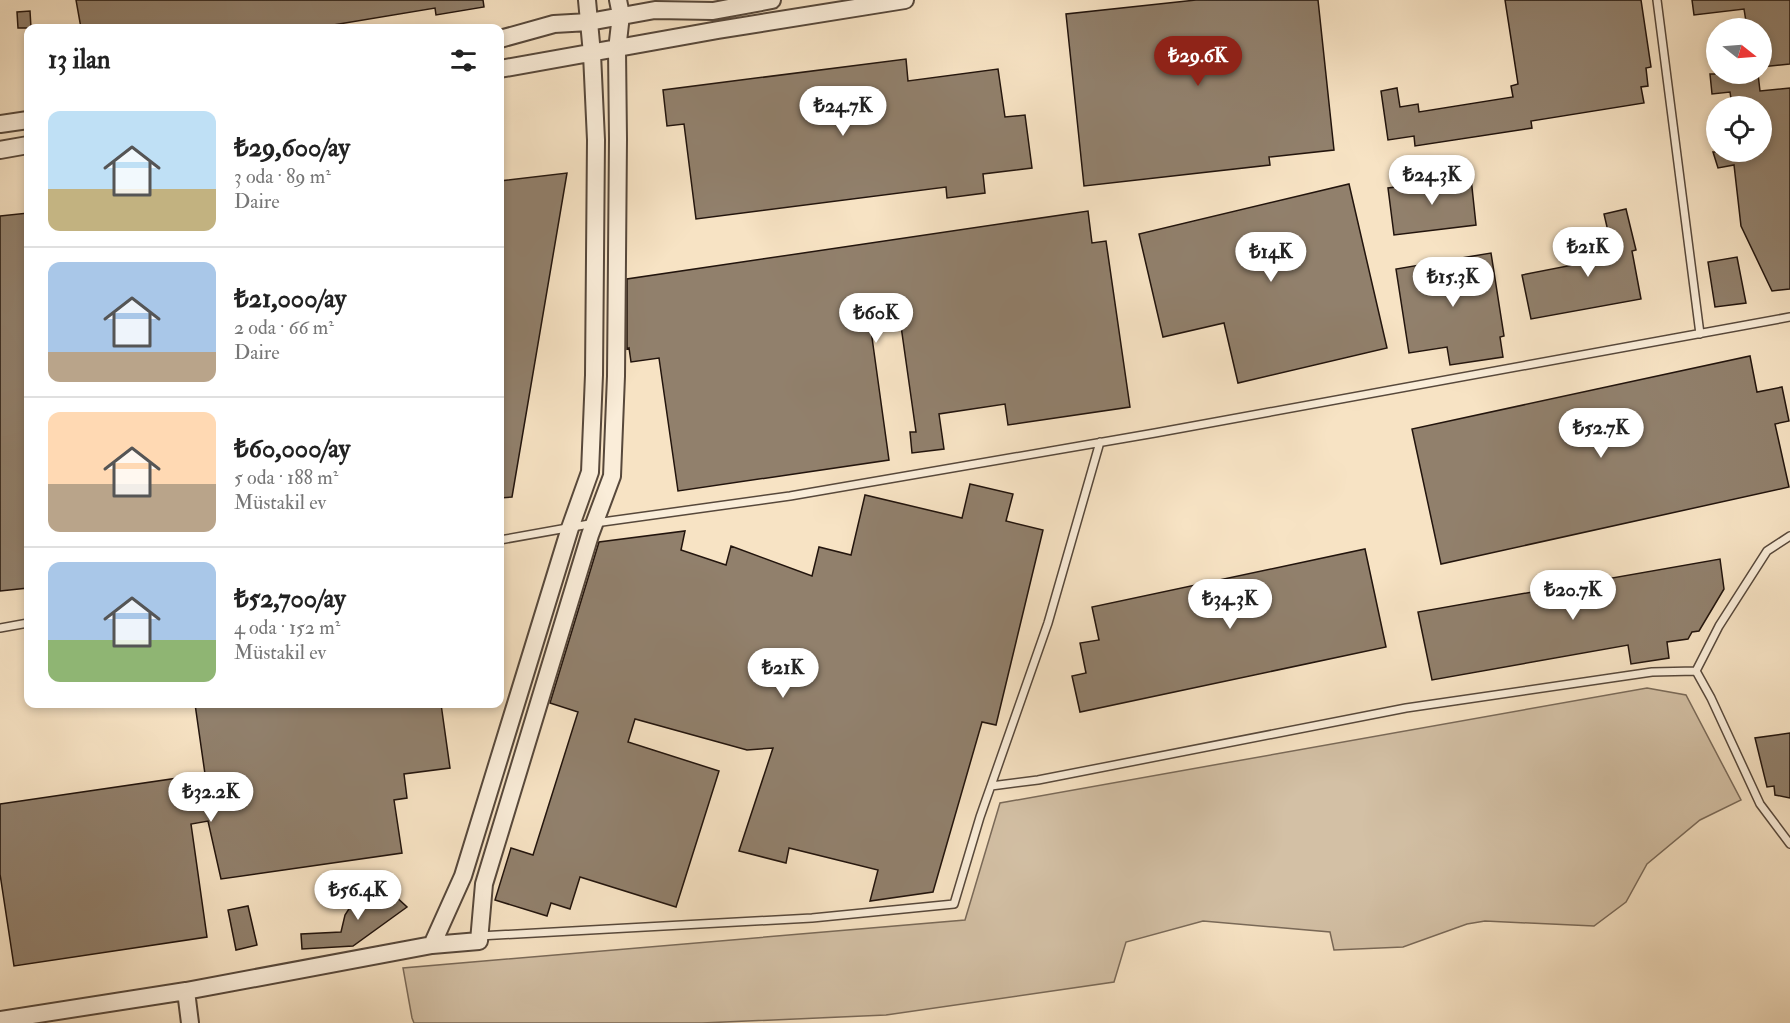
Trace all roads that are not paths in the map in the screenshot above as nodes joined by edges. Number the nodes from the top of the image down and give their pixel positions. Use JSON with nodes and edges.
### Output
{"nodes":[{"id":1,"x":587,"y":0,"type":"edge"},
{"id":2,"x":772,"y":0,"type":"edge"},
{"id":3,"x":905,"y":0,"type":"edge"},
{"id":4,"x":1657,"y":0,"type":"edge"},
{"id":5,"x":620,"y":8,"type":"edge"},
{"id":6,"x":589,"y":21,"type":"junction"},
{"id":7,"x":504,"y":38,"type":"edge"},
{"id":8,"x":617,"y":50,"type":"junction"},
{"id":9,"x":592,"y":54,"type":"junction"},
{"id":10,"x":504,"y":68,"type":"edge"},
{"id":11,"x":24,"y":121,"type":"edge"},
{"id":12,"x":0,"y":124,"type":"edge"},
{"id":13,"x":24,"y":147,"type":"edge"},
{"id":14,"x":0,"y":150,"type":"edge"},
{"id":15,"x":1790,"y":317,"type":"edge"},
{"id":16,"x":1700,"y":334,"type":"junction"},
{"id":17,"x":1100,"y":442,"type":"junction"},
{"id":18,"x":595,"y":523,"type":"junction"},
{"id":19,"x":570,"y":528,"type":"junction"},
{"id":20,"x":1790,"y":536,"type":"edge"},
{"id":21,"x":504,"y":539,"type":"edge"},
{"id":22,"x":24,"y":624,"type":"edge"},
{"id":23,"x":0,"y":628,"type":"edge"},
{"id":24,"x":1696,"y":671,"type":"junction"},
{"id":25,"x":991,"y":786,"type":"junction"},
{"id":26,"x":1790,"y":844,"type":"edge"},
{"id":27,"x":479,"y":939,"type":"junction"},
{"id":28,"x":432,"y":945,"type":"junction"},
{"id":29,"x":186,"y":991,"type":"junction"},
{"id":30,"x":0,"y":1020,"type":"edge"},
{"id":31,"x":190,"y":1023,"type":"edge"}],
"edges":[{"from":1,"to":6,"type":"street"},
{"from":2,"to":5,"type":"street"},
{"from":3,"to":8,"type":"street"},
{"from":4,"to":16,"type":"lane"},
{"from":5,"to":6,"type":"street"},
{"from":5,"to":8,"type":"street"},
{"from":6,"to":7,"type":"street"},
{"from":6,"to":9,"type":"street"},
{"from":8,"to":9,"type":"street"},
{"from":8,"to":18,"type":"street"},
{"from":9,"to":10,"type":"street"},
{"from":9,"to":19,"type":"street"},
{"from":11,"to":12,"type":"street"},
{"from":13,"to":14,"type":"street"},
{"from":15,"to":16,"type":"lane"},
{"from":16,"to":17,"type":"lane"},
{"from":17,"to":18,"type":"lane"},
{"from":17,"to":25,"type":"lane"},
{"from":18,"to":19,"type":"lane"},
{"from":18,"to":27,"type":"street"},
{"from":19,"to":21,"type":"lane"},
{"from":19,"to":28,"type":"street"},
{"from":20,"to":24,"type":"lane"},
{"from":22,"to":23,"type":"lane"},
{"from":24,"to":25,"type":"lane"},
{"from":24,"to":26,"type":"lane"},
{"from":25,"to":27,"type":"lane"},
{"from":27,"to":28,"type":"street"},
{"from":28,"to":29,"type":"street"},
{"from":29,"to":30,"type":"street"},
{"from":29,"to":31,"type":"street"}]}
